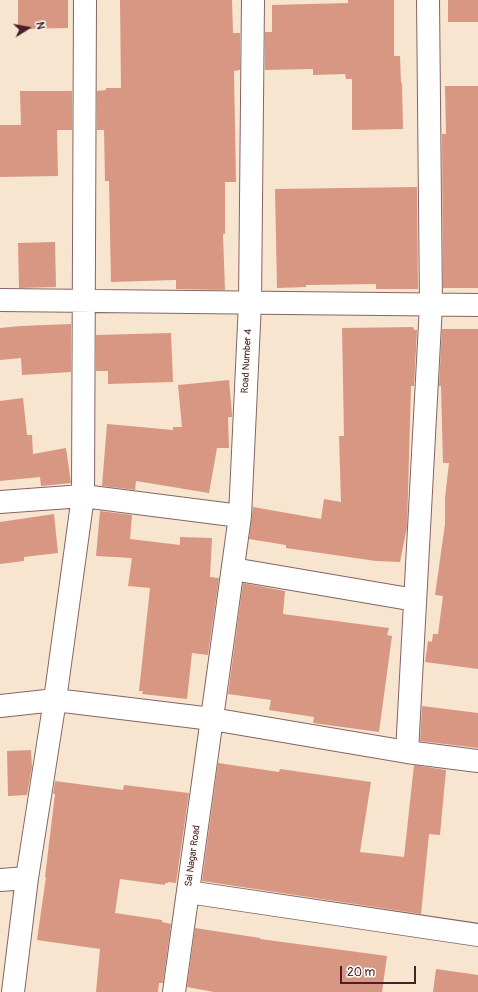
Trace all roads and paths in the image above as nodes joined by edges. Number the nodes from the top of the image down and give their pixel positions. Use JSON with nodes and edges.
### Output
{"nodes":[{"id":1,"x":85,"y":0,"type":"edge"},
{"id":2,"x":253,"y":0,"type":"edge"},
{"id":3,"x":428,"y":0,"type":"edge"},
{"id":4,"x":0,"y":300,"type":"edge"},
{"id":5,"x":84,"y":301,"type":"junction"},
{"id":6,"x":250,"y":303,"type":"junction"},
{"id":7,"x":431,"y":305,"type":"junction"},
{"id":8,"x":478,"y":305,"type":"edge"},
{"id":9,"x":83,"y":496,"type":"junction"},
{"id":10,"x":0,"y":502,"type":"edge"},
{"id":11,"x":240,"y":516,"type":"junction"},
{"id":12,"x":233,"y":569,"type":"junction"},
{"id":13,"x":415,"y":600,"type":"junction"},
{"id":14,"x":55,"y":700,"type":"junction"},
{"id":15,"x":0,"y":706,"type":"edge"},
{"id":16,"x":212,"y":719,"type":"junction"},
{"id":17,"x":407,"y":752,"type":"junction"},
{"id":18,"x":478,"y":761,"type":"edge"},
{"id":19,"x":27,"y":878,"type":"junction"},
{"id":20,"x":0,"y":880,"type":"edge"},
{"id":21,"x":188,"y":892,"type":"junction"},
{"id":22,"x":478,"y":935,"type":"edge"},
{"id":23,"x":13,"y":992,"type":"edge"},
{"id":24,"x":174,"y":992,"type":"edge"}],
"edges":[{"from":1,"to":5,"type":"street"},
{"from":2,"to":6,"type":"street","name":"Road Number 4"},
{"from":3,"to":7,"type":"street"},
{"from":4,"to":5,"type":"street"},
{"from":5,"to":6,"type":"street"},
{"from":5,"to":9,"type":"street"},
{"from":6,"to":7,"type":"street"},
{"from":6,"to":11,"type":"street","name":"Road Number 4"},
{"from":7,"to":8,"type":"street"},
{"from":7,"to":13,"type":"street"},
{"from":9,"to":10,"type":"street"},
{"from":9,"to":11,"type":"street"},
{"from":9,"to":14,"type":"street"},
{"from":11,"to":12,"type":"street","name":"Road Number 4"},
{"from":12,"to":13,"type":"street"},
{"from":12,"to":16,"type":"street","name":"Road Number 4"},
{"from":13,"to":17,"type":"street"},
{"from":14,"to":15,"type":"street"},
{"from":14,"to":16,"type":"street"},
{"from":14,"to":19,"type":"street"},
{"from":16,"to":17,"type":"street"},
{"from":16,"to":21,"type":"street","name":"Sai Nagar Road"},
{"from":17,"to":18,"type":"street"},
{"from":19,"to":20,"type":"street"},
{"from":19,"to":23,"type":"street"},
{"from":21,"to":22,"type":"street"},
{"from":21,"to":24,"type":"street","name":"Sai Nagar Road"}]}
